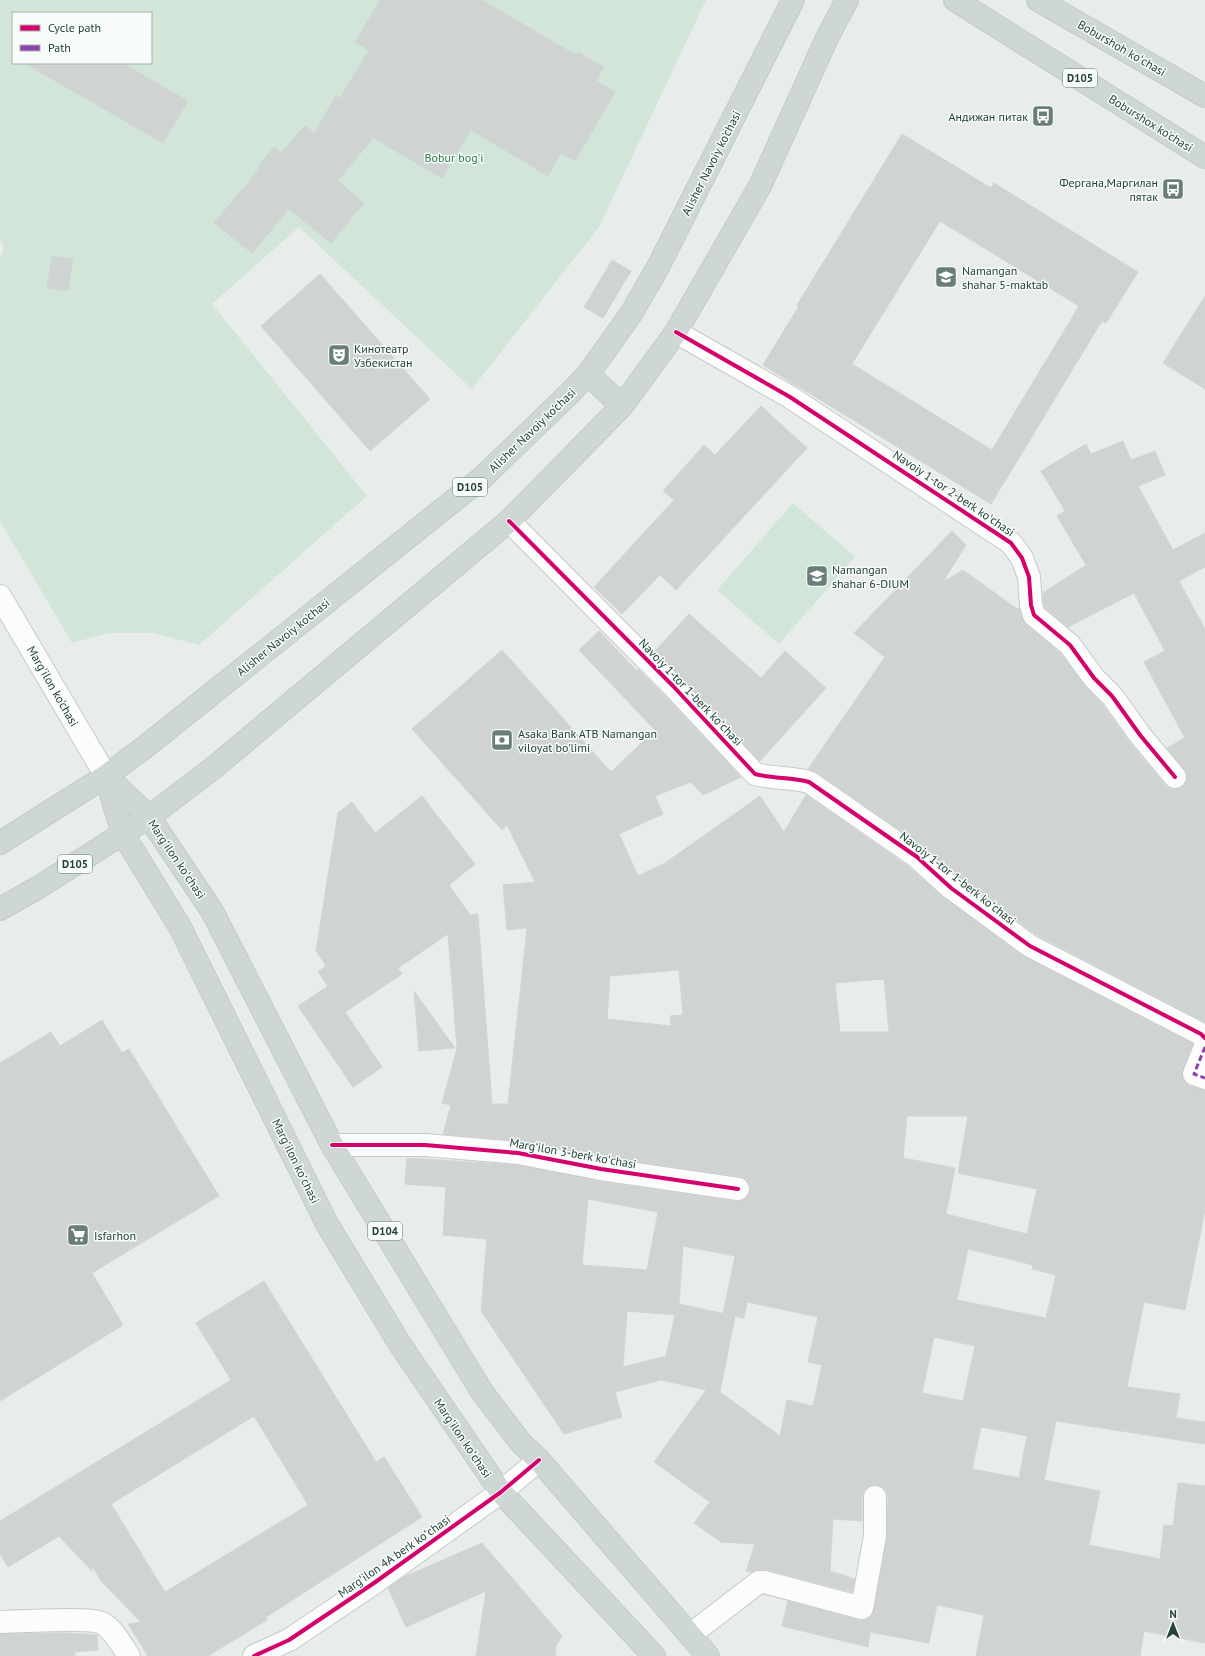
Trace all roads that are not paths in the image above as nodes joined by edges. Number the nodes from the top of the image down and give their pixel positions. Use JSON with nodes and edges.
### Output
{"nodes":[{"id":1,"x":793,"y":0,"type":"edge"},
{"id":2,"x":860,"y":0,"type":"edge"},
{"id":3,"x":955,"y":0,"type":"edge"},
{"id":4,"x":1038,"y":0,"type":"edge"},
{"id":5,"x":844,"y":7,"type":"edge"},
{"id":6,"x":1205,"y":96,"type":"edge"},
{"id":7,"x":1205,"y":157,"type":"edge"},
{"id":8,"x":676,"y":332,"type":"junction"},
{"id":9,"x":588,"y":374,"type":"junction"},
{"id":10,"x":622,"y":406,"type":"junction"},
{"id":11,"x":509,"y":521,"type":"junction"},
{"id":12,"x":0,"y":596,"type":"edge"},
{"id":13,"x":106,"y":776,"type":"junction"},
{"id":14,"x":1176,"y":777,"type":"dead end"},
{"id":15,"x":149,"y":817,"type":"junction"},
{"id":16,"x":123,"y":834,"type":"junction"},
{"id":17,"x":0,"y":843,"type":"edge"},
{"id":18,"x":0,"y":909,"type":"edge"},
{"id":19,"x":1205,"y":1038,"type":"edge"},
{"id":20,"x":1205,"y":1047,"type":"edge"},
{"id":21,"x":1205,"y":1078,"type":"edge"},
{"id":22,"x":332,"y":1145,"type":"junction"},
{"id":23,"x":738,"y":1189,"type":"dead end"},
{"id":24,"x":539,"y":1460,"type":"junction"},
{"id":25,"x":501,"y":1492,"type":"junction"},
{"id":26,"x":875,"y":1497,"type":"dead end"},
{"id":27,"x":0,"y":1622,"type":"edge"},
{"id":28,"x":690,"y":1635,"type":"junction"},
{"id":29,"x":129,"y":1656,"type":"edge"},
{"id":30,"x":254,"y":1656,"type":"edge"},
{"id":31,"x":654,"y":1656,"type":"edge"},
{"id":32,"x":708,"y":1656,"type":"edge"}],
"edges":[{"from":1,"to":9,"type":"main road","name":"Alisher Navoiy ko'chasi","number":"D105"},
{"from":2,"to":5,"type":"main road"},
{"from":3,"to":7,"type":"main road","name":"Boburshox ko'chasi","number":"D105"},
{"from":4,"to":6,"type":"main road","name":"Boburshoh koʻchasi"},
{"from":5,"to":8,"type":"main road","number":"D105"},
{"from":8,"to":10,"type":"main road","number":"D105"},
{"from":8,"to":14,"type":"street","name":"Navoiy 1-tor 2-berk koʻchasi"},
{"from":9,"to":10,"type":"main road"},
{"from":9,"to":13,"type":"main road","name":"Alisher Navoiy ko'chasi","number":"D105"},
{"from":10,"to":11,"type":"main road","number":"D105"},
{"from":11,"to":15,"type":"main road","number":"D105"},
{"from":11,"to":19,"type":"street","name":"Navoiy 1-tor 1-berk koʻchasi"},
{"from":12,"to":13,"type":"street","name":"Marg'ilon ko'chasi"},
{"from":13,"to":15,"type":"main road","name":"Margʻilon koʻchasi","number":"D104"},
{"from":13,"to":16,"type":"main road","name":"Margʻilon koʻchasi"},
{"from":13,"to":17,"type":"main road","name":"Alisher Navoiy ko'chasi","number":"D105"},
{"from":15,"to":16,"type":"main road","number":"D105"},
{"from":15,"to":22,"type":"main road","name":"Margʻilon koʻchasi","number":"D104"},
{"from":16,"to":18,"type":"main road","number":"D105"},
{"from":16,"to":25,"type":"main road","name":"Margʻilon koʻchasi"},
{"from":20,"to":21,"type":"street"},
{"from":22,"to":23,"type":"street","name":"Margʻilon 3-berk koʻchasi"},
{"from":22,"to":24,"type":"main road","name":"Margʻilon koʻchasi","number":"D104"},
{"from":24,"to":25,"type":"street","name":"Margʻilon 4А berk koʻchasi"},
{"from":24,"to":28,"type":"main road","name":"Margʻilon koʻchasi","number":"D104"},
{"from":25,"to":30,"type":"street","name":"Margʻilon 4А berk koʻchasi"},
{"from":25,"to":31,"type":"main road","name":"Margʻilon koʻchasi"},
{"from":26,"to":28,"type":"street"},
{"from":27,"to":29,"type":"street"},
{"from":28,"to":32,"type":"main road","name":"Margʻilon koʻchasi","number":"D104"}]}
